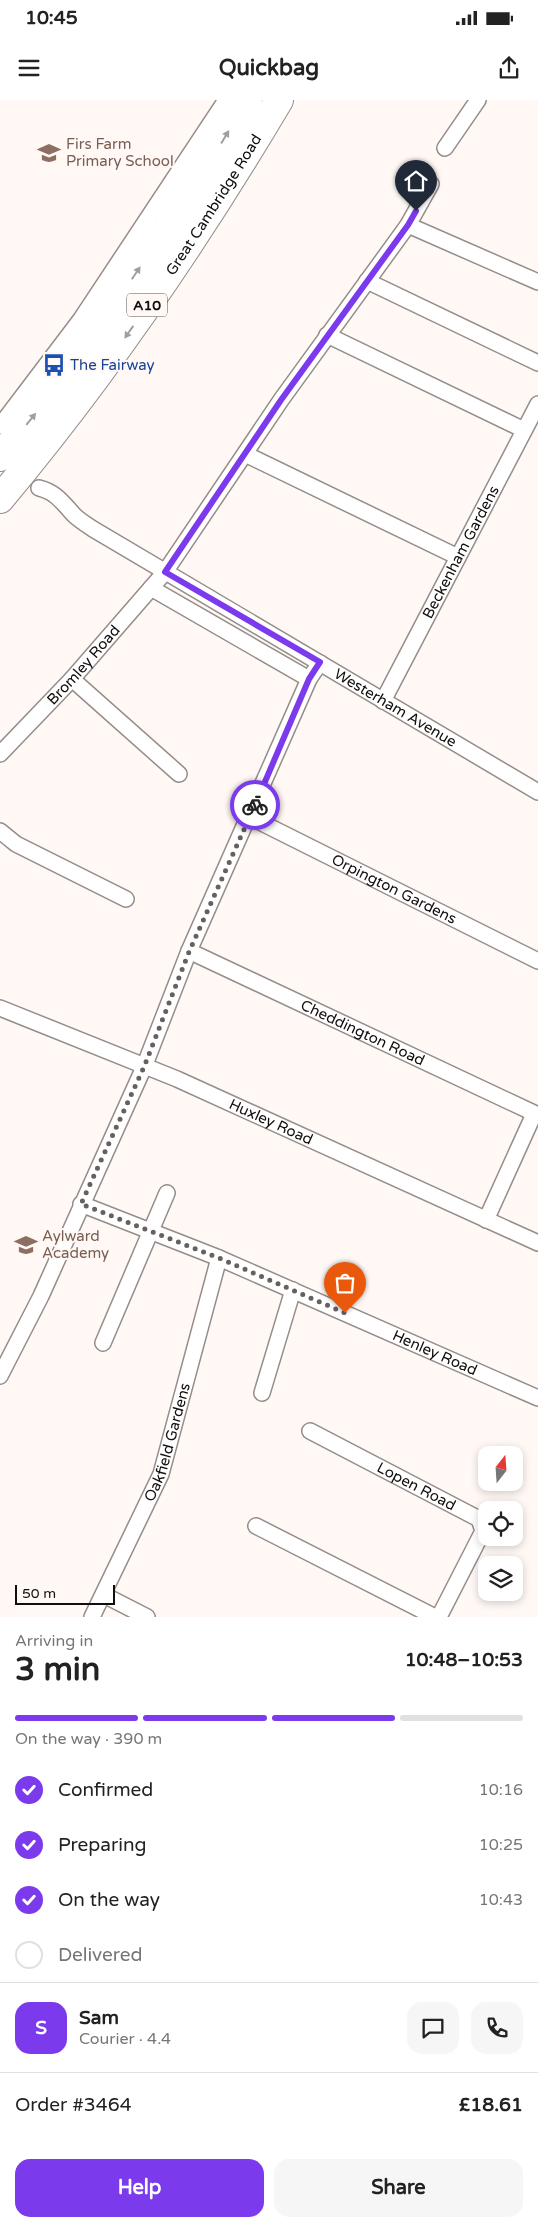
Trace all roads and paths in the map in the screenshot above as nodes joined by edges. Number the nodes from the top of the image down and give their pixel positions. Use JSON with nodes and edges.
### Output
{"nodes":[{"id":1,"x":226,"y":100,"type":"edge"},
{"id":2,"x":248,"y":100,"type":"edge"},
{"id":3,"x":279,"y":100,"type":"edge"},
{"id":4,"x":478,"y":100,"type":"edge"},
{"id":5,"x":445,"y":148,"type":"dead end"},
{"id":6,"x":431,"y":184,"type":"dead end"},
{"id":7,"x":408,"y":225,"type":"junction"},
{"id":8,"x":367,"y":281,"type":"junction"},
{"id":9,"x":538,"y":282,"type":"edge"},
{"id":10,"x":327,"y":335,"type":"junction"},
{"id":11,"x":538,"y":363,"type":"edge"},
{"id":12,"x":538,"y":404,"type":"edge"},
{"id":13,"x":0,"y":426,"type":"edge"},
{"id":14,"x":524,"y":430,"type":"junction"},
{"id":15,"x":245,"y":454,"type":"junction"},
{"id":16,"x":0,"y":457,"type":"edge"},
{"id":17,"x":31,"y":480,"type":"junction"},
{"id":18,"x":0,"y":499,"type":"edge"},
{"id":19,"x":458,"y":557,"type":"junction"},
{"id":20,"x":165,"y":572,"type":"junction"},
{"id":21,"x":152,"y":588,"type":"junction"},
{"id":22,"x":244,"y":617,"type":"junction"},
{"id":23,"x":232,"y":635,"type":"junction"},
{"id":24,"x":320,"y":662,"type":"junction"},
{"id":25,"x":309,"y":679,"type":"junction"},
{"id":26,"x":72,"y":680,"type":"junction"},
{"id":27,"x":383,"y":701,"type":"junction"},
{"id":28,"x":0,"y":754,"type":"edge"},
{"id":29,"x":179,"y":774,"type":"dead end"},
{"id":30,"x":538,"y":792,"type":"edge"},
{"id":31,"x":250,"y":817,"type":"junction"},
{"id":32,"x":0,"y":831,"type":"edge"},
{"id":33,"x":126,"y":899,"type":"dead end"},
{"id":34,"x":189,"y":952,"type":"junction"},
{"id":35,"x":538,"y":961,"type":"edge"},
{"id":36,"x":0,"y":1008,"type":"edge"},
{"id":37,"x":144,"y":1067,"type":"junction"},
{"id":38,"x":536,"y":1114,"type":"edge"},
{"id":39,"x":167,"y":1193,"type":"dead end"},
{"id":40,"x":81,"y":1204,"type":"junction"},
{"id":41,"x":486,"y":1220,"type":"junction"},
{"id":42,"x":152,"y":1233,"type":"junction"},
{"id":43,"x":538,"y":1243,"type":"edge"},
{"id":44,"x":219,"y":1258,"type":"junction"},
{"id":45,"x":293,"y":1290,"type":"junction"},
{"id":46,"x":103,"y":1342,"type":"dead end"},
{"id":47,"x":0,"y":1376,"type":"edge"},
{"id":48,"x":262,"y":1393,"type":"dead end"},
{"id":49,"x":538,"y":1398,"type":"edge"},
{"id":50,"x":310,"y":1431,"type":"dead end"},
{"id":51,"x":256,"y":1526,"type":"dead end"},
{"id":52,"x":104,"y":1595,"type":"junction"},
{"id":53,"x":92,"y":1617,"type":"edge"},
{"id":54,"x":147,"y":1617,"type":"edge"},
{"id":55,"x":435,"y":1617,"type":"edge"},
{"id":56,"x":440,"y":1617,"type":"edge"}],
"edges":[{"from":1,"to":13,"type":"street"},
{"from":16,"to":2,"type":"highway","name":"Great Cambridge Road","number":"A10","one_way":true},
{"from":3,"to":17,"type":"highway","name":"Great Cambridge Road","number":"A10","one_way":true},
{"from":4,"to":5,"type":"street"},
{"from":6,"to":7,"type":"street","name":"Bromley Road"},
{"from":7,"to":8,"type":"street","name":"Bromley Road"},
{"from":7,"to":9,"type":"street"},
{"from":8,"to":10,"type":"street","name":"Bromley Road"},
{"from":8,"to":11,"type":"street"},
{"from":10,"to":14,"type":"street"},
{"from":10,"to":15,"type":"street","name":"Bromley Road"},
{"from":12,"to":14,"type":"street","name":"Beckenham Gardens"},
{"from":14,"to":19,"type":"street","name":"Beckenham Gardens"},
{"from":15,"to":19,"type":"street"},
{"from":15,"to":20,"type":"street","name":"Bromley Road"},
{"from":17,"to":18,"type":"highway","name":"Great Cambridge Road","number":"A10"},
{"from":17,"to":20,"type":"street","name":"Westerham Avenue"},
{"from":19,"to":27,"type":"street","name":"Beckenham Gardens"},
{"from":20,"to":21,"type":"street","name":"Bromley Road"},
{"from":20,"to":22,"type":"street","name":"Westerham Avenue"},
{"from":21,"to":23,"type":"street"},
{"from":21,"to":26,"type":"street","name":"Bromley Road"},
{"from":22,"to":23,"type":"street"},
{"from":22,"to":24,"type":"street","name":"Westerham Avenue"},
{"from":23,"to":25,"type":"street"},
{"from":24,"to":25,"type":"street"},
{"from":24,"to":27,"type":"street","name":"Westerham Avenue"},
{"from":25,"to":31,"type":"street"},
{"from":26,"to":28,"type":"street","name":"Bromley Road"},
{"from":26,"to":29,"type":"street"},
{"from":27,"to":30,"type":"street","name":"Westerham Avenue"},
{"from":31,"to":34,"type":"street"},
{"from":31,"to":35,"type":"street","name":"Orpington Gardens"},
{"from":32,"to":33,"type":"street"},
{"from":34,"to":37,"type":"street"},
{"from":34,"to":38,"type":"street","name":"Cheddington Road"},
{"from":36,"to":37,"type":"street","name":"Huxley Road"},
{"from":37,"to":40,"type":"street"},
{"from":37,"to":41,"type":"street","name":"Huxley Road"},
{"from":38,"to":41,"type":"street"},
{"from":39,"to":42,"type":"street"},
{"from":40,"to":42,"type":"street","name":"Henley Road"},
{"from":40,"to":47,"type":"street"},
{"from":41,"to":43,"type":"street","name":"Huxley Road"},
{"from":42,"to":44,"type":"street","name":"Henley Road"},
{"from":42,"to":46,"type":"street"},
{"from":44,"to":45,"type":"street","name":"Henley Road"},
{"from":44,"to":52,"type":"street","name":"Oakfield Gardens"},
{"from":45,"to":48,"type":"street"},
{"from":45,"to":49,"type":"street","name":"Henley Road"},
{"from":50,"to":56,"type":"street","name":"Lopen Road"},
{"from":51,"to":55,"type":"street"},
{"from":52,"to":53,"type":"street","name":"Oakfield Gardens"},
{"from":52,"to":54,"type":"street"}]}
